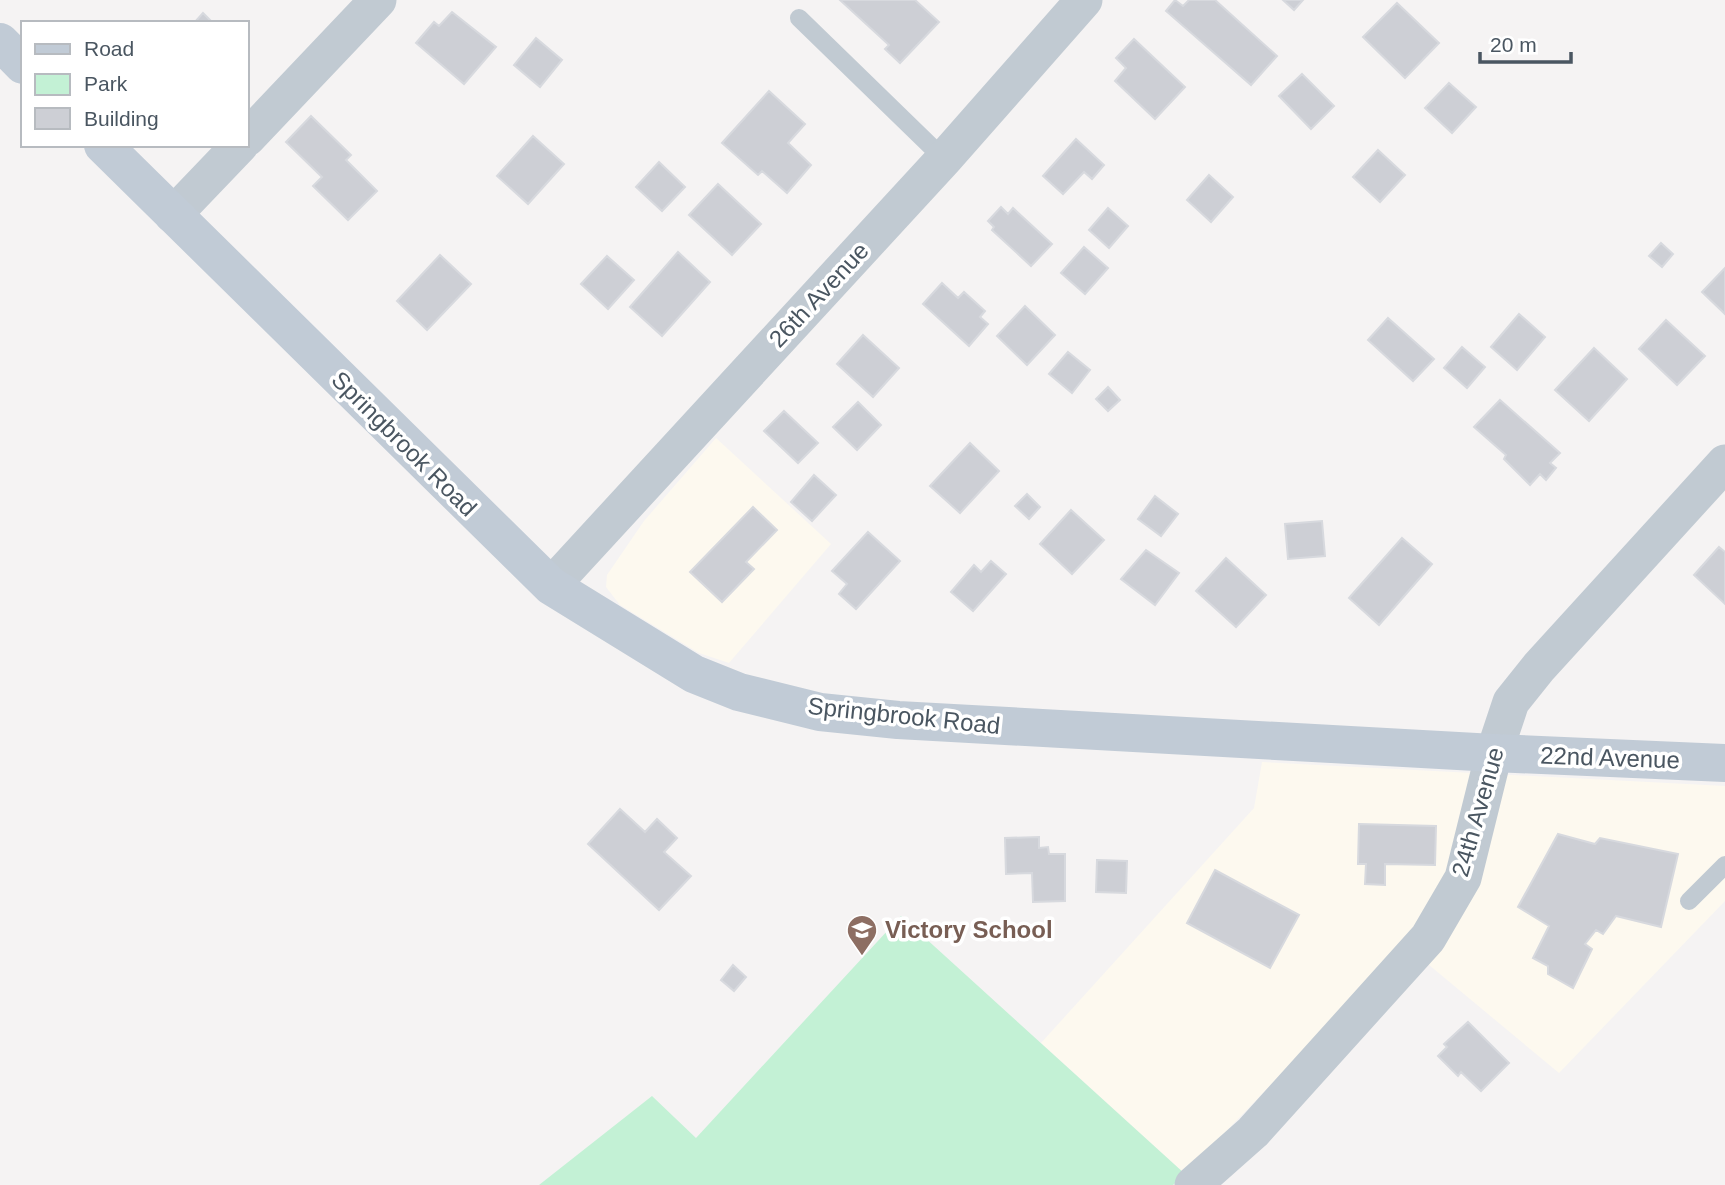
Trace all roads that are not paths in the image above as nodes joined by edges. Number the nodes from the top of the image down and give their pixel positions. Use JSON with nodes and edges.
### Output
{"nodes":[{"id":1,"x":379,"y":0,"type":"edge"},
{"id":2,"x":1084,"y":0,"type":"edge"},
{"id":3,"x":799,"y":18,"type":"dead end"},
{"id":4,"x":0,"y":42,"type":"edge"},
{"id":5,"x":21,"y":63,"type":"edge"},
{"id":6,"x":248,"y":137,"type":"edge"},
{"id":7,"x":105,"y":147,"type":"edge"},
{"id":8,"x":238,"y":147,"type":"edge"},
{"id":9,"x":944,"y":159,"type":"junction"},
{"id":10,"x":173,"y":215,"type":"junction"},
{"id":11,"x":1725,"y":463,"type":"edge"},
{"id":12,"x":551,"y":586,"type":"junction"},
{"id":13,"x":1494,"y":754,"type":"junction"},
{"id":14,"x":1725,"y":763,"type":"edge"},
{"id":15,"x":1725,"y":865,"type":"edge"},
{"id":16,"x":1689,"y":901,"type":"dead end"},
{"id":17,"x":1193,"y":1185,"type":"edge"}],
"edges":[{"from":1,"to":6,"type":"street"},
{"from":2,"to":9,"type":"street","name":"26th Avenue"},
{"from":3,"to":9,"type":"lane"},
{"from":4,"to":5,"type":"street"},
{"from":7,"to":10,"type":"street","name":"Springbrook Road"},
{"from":8,"to":10,"type":"street"},
{"from":9,"to":12,"type":"street","name":"26th Avenue"},
{"from":10,"to":12,"type":"street","name":"Springbrook Road"},
{"from":11,"to":13,"type":"street","name":"24th Avenue"},
{"from":12,"to":13,"type":"street","name":"Springbrook Road"},
{"from":13,"to":14,"type":"street","name":"22nd Avenue"},
{"from":13,"to":17,"type":"street","name":"24th Avenue"},
{"from":15,"to":16,"type":"lane"}]}
